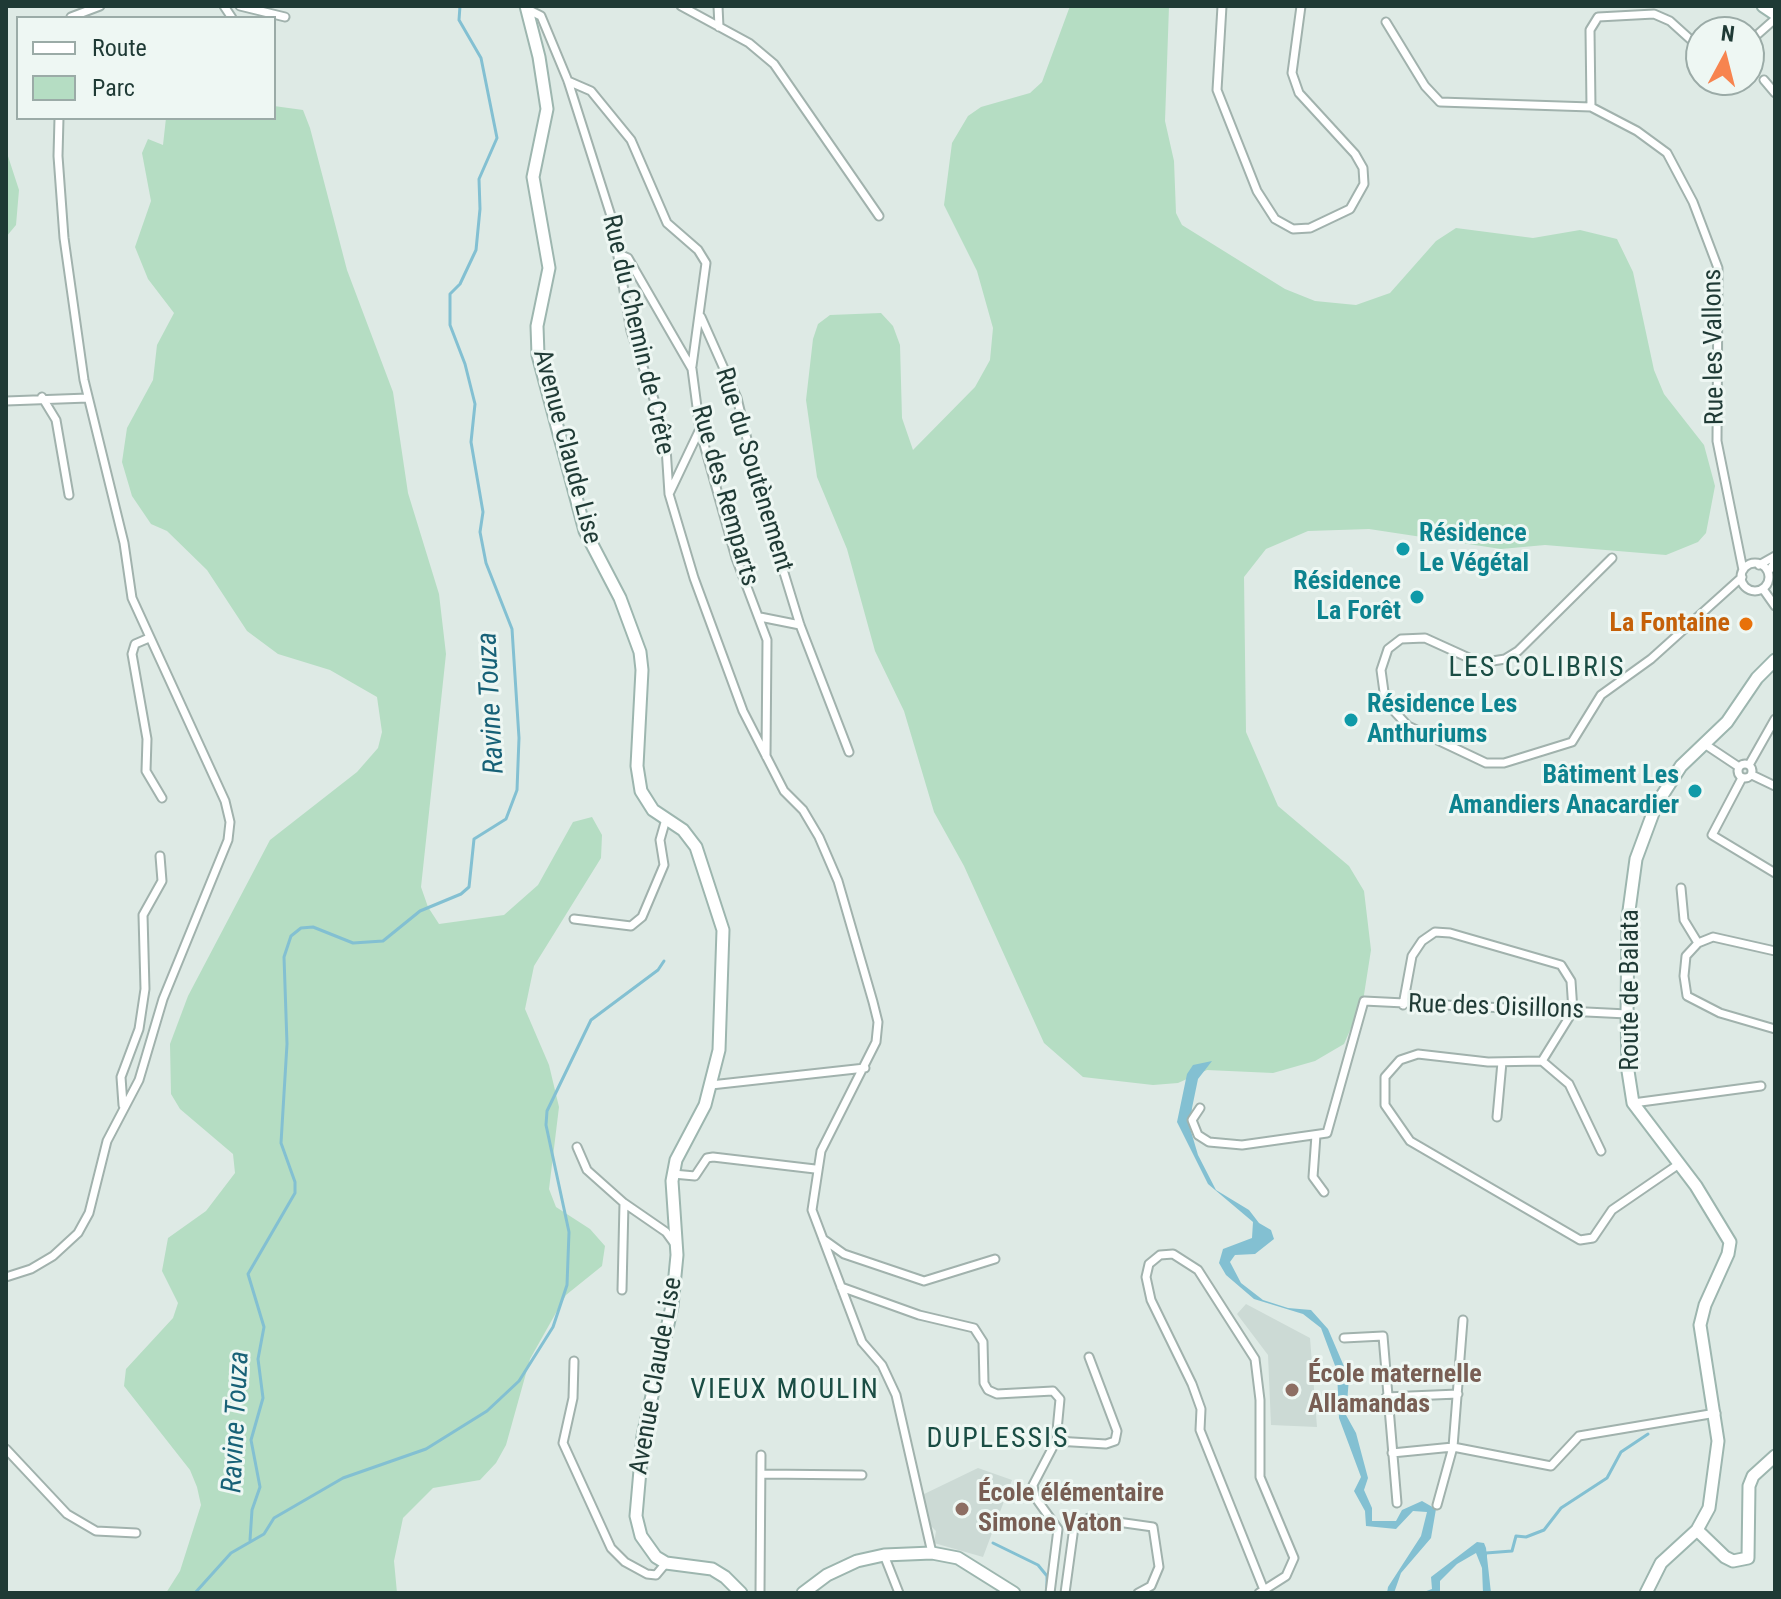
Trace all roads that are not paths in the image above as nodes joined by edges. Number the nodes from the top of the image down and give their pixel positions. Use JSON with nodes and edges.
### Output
{"nodes":[{"id":1,"x":100,"y":6,"type":"edge"},
{"id":2,"x":240,"y":6,"type":"edge"},
{"id":3,"x":681,"y":6,"type":"edge"},
{"id":4,"x":718,"y":6,"type":"edge"},
{"id":5,"x":1222,"y":6,"type":"edge"},
{"id":6,"x":1301,"y":6,"type":"edge"},
{"id":7,"x":1763,"y":6,"type":"edge"},
{"id":8,"x":526,"y":7,"type":"edge"},
{"id":9,"x":76,"y":16,"type":"edge"},
{"id":10,"x":285,"y":17,"type":"dead end"},
{"id":11,"x":1775,"y":17,"type":"edge"},
{"id":12,"x":1386,"y":22,"type":"dead end"},
{"id":13,"x":719,"y":27,"type":"junction"},
{"id":14,"x":1685,"y":35,"type":"edge"},
{"id":15,"x":568,"y":81,"type":"junction"},
{"id":16,"x":1591,"y":107,"type":"junction"},
{"id":17,"x":59,"y":120,"type":"edge"},
{"id":18,"x":879,"y":216,"type":"dead end"},
{"id":19,"x":619,"y":254,"type":"junction"},
{"id":20,"x":701,"y":317,"type":"junction"},
{"id":21,"x":692,"y":369,"type":"junction"},
{"id":22,"x":42,"y":397,"type":"junction"},
{"id":23,"x":88,"y":398,"type":"junction"},
{"id":24,"x":6,"y":401,"type":"edge"},
{"id":25,"x":700,"y":430,"type":"junction"},
{"id":26,"x":669,"y":494,"type":"junction"},
{"id":27,"x":69,"y":495,"type":"dead end"},
{"id":28,"x":1739,"y":549,"type":"junction"},
{"id":29,"x":1612,"y":558,"type":"dead end"},
{"id":30,"x":1775,"y":559,"type":"edge"},
{"id":31,"x":1756,"y":564,"type":"junction"},
{"id":32,"x":1768,"y":572,"type":"junction"},
{"id":33,"x":1742,"y":574,"type":"junction"},
{"id":34,"x":1765,"y":586,"type":"junction"},
{"id":35,"x":1747,"y":588,"type":"junction"},
{"id":36,"x":1775,"y":591,"type":"edge"},
{"id":37,"x":1723,"y":595,"type":"junction"},
{"id":38,"x":1775,"y":606,"type":"edge"},
{"id":39,"x":760,"y":617,"type":"junction"},
{"id":40,"x":800,"y":625,"type":"junction"},
{"id":41,"x":149,"y":638,"type":"junction"},
{"id":42,"x":1775,"y":660,"type":"edge"},
{"id":43,"x":1775,"y":719,"type":"edge"},
{"id":44,"x":1703,"y":743,"type":"junction"},
{"id":45,"x":849,"y":752,"type":"dead end"},
{"id":46,"x":766,"y":758,"type":"junction"},
{"id":47,"x":1749,"y":765,"type":"junction"},
{"id":48,"x":1739,"y":767,"type":"junction"},
{"id":49,"x":1752,"y":775,"type":"junction"},
{"id":50,"x":1742,"y":778,"type":"junction"},
{"id":51,"x":1775,"y":786,"type":"edge"},
{"id":52,"x":162,"y":798,"type":"dead end"},
{"id":53,"x":666,"y":819,"type":"junction"},
{"id":54,"x":160,"y":856,"type":"dead end"},
{"id":55,"x":1775,"y":873,"type":"edge"},
{"id":56,"x":1681,"y":888,"type":"dead end"},
{"id":57,"x":574,"y":919,"type":"dead end"},
{"id":58,"x":1698,"y":943,"type":"junction"},
{"id":59,"x":1775,"y":951,"type":"edge"},
{"id":60,"x":1403,"y":1005,"type":"junction"},
{"id":61,"x":1573,"y":1011,"type":"junction"},
{"id":62,"x":1627,"y":1014,"type":"junction"},
{"id":63,"x":1775,"y":1029,"type":"edge"},
{"id":64,"x":1542,"y":1061,"type":"junction"},
{"id":65,"x":1502,"y":1062,"type":"junction"},
{"id":66,"x":865,"y":1068,"type":"junction"},
{"id":67,"x":711,"y":1085,"type":"junction"},
{"id":68,"x":1761,"y":1086,"type":"dead end"},
{"id":69,"x":1633,"y":1103,"type":"junction"},
{"id":70,"x":123,"y":1105,"type":"junction"},
{"id":71,"x":1200,"y":1108,"type":"dead end"},
{"id":72,"x":1497,"y":1117,"type":"dead end"},
{"id":73,"x":1316,"y":1135,"type":"junction"},
{"id":74,"x":577,"y":1147,"type":"dead end"},
{"id":75,"x":1601,"y":1151,"type":"dead end"},
{"id":76,"x":1679,"y":1164,"type":"junction"},
{"id":77,"x":815,"y":1169,"type":"junction"},
{"id":78,"x":673,"y":1174,"type":"junction"},
{"id":79,"x":1324,"y":1192,"type":"dead end"},
{"id":80,"x":624,"y":1203,"type":"junction"},
{"id":81,"x":821,"y":1237,"type":"junction"},
{"id":82,"x":676,"y":1245,"type":"junction"},
{"id":83,"x":995,"y":1259,"type":"dead end"},
{"id":84,"x":6,"y":1277,"type":"edge"},
{"id":85,"x":841,"y":1287,"type":"junction"},
{"id":86,"x":622,"y":1290,"type":"dead end"},
{"id":87,"x":1463,"y":1320,"type":"dead end"},
{"id":88,"x":1344,"y":1338,"type":"dead end"},
{"id":89,"x":1089,"y":1357,"type":"dead end"},
{"id":90,"x":574,"y":1361,"type":"dead end"},
{"id":91,"x":1458,"y":1394,"type":"junction"},
{"id":92,"x":1386,"y":1397,"type":"junction"},
{"id":93,"x":1716,"y":1413,"type":"junction"},
{"id":94,"x":1056,"y":1441,"type":"junction"},
{"id":95,"x":1453,"y":1447,"type":"junction"},
{"id":96,"x":6,"y":1449,"type":"edge"},
{"id":97,"x":1392,"y":1453,"type":"junction"},
{"id":98,"x":761,"y":1455,"type":"dead end"},
{"id":99,"x":1775,"y":1456,"type":"edge"},
{"id":100,"x":761,"y":1474,"type":"junction"},
{"id":101,"x":862,"y":1475,"type":"dead end"},
{"id":102,"x":1397,"y":1503,"type":"dead end"},
{"id":103,"x":1437,"y":1505,"type":"dead end"},
{"id":104,"x":1697,"y":1530,"type":"junction"},
{"id":105,"x":136,"y":1533,"type":"dead end"},
{"id":106,"x":932,"y":1553,"type":"junction"},
{"id":107,"x":884,"y":1555,"type":"junction"},
{"id":108,"x":666,"y":1563,"type":"junction"},
{"id":109,"x":1262,"y":1591,"type":"edge"},
{"id":110,"x":741,"y":1593,"type":"edge"},
{"id":111,"x":760,"y":1593,"type":"edge"},
{"id":112,"x":803,"y":1593,"type":"edge"},
{"id":113,"x":899,"y":1593,"type":"edge"},
{"id":114,"x":1014,"y":1593,"type":"edge"},
{"id":115,"x":1050,"y":1593,"type":"edge"},
{"id":116,"x":1065,"y":1593,"type":"edge"},
{"id":117,"x":1073,"y":1593,"type":"edge"},
{"id":118,"x":1138,"y":1593,"type":"edge"},
{"id":119,"x":1646,"y":1593,"type":"edge"}],
"edges":[{"from":1,"to":9,"type":"street"},
{"from":2,"to":10,"type":"street"},
{"from":3,"to":13,"type":"street"},
{"from":4,"to":13,"type":"street"},
{"from":5,"to":6,"type":"street"},
{"from":7,"to":11,"type":"street"},
{"from":8,"to":15,"type":"street","name":"Rue du Chemin de Crête"},
{"from":8,"to":53,"type":"street","name":"Avenue Claude Lise"},
{"from":12,"to":16,"type":"street","name":"Rue les Vallons"},
{"from":13,"to":18,"type":"street"},
{"from":14,"to":16,"type":"street"},
{"from":15,"to":19,"type":"street","name":"Rue du Chemin de Crête"},
{"from":15,"to":20,"type":"street"},
{"from":16,"to":28,"type":"street","name":"Rue les Vallons"},
{"from":17,"to":23,"type":"street"},
{"from":19,"to":21,"type":"street","name":"Rue des Remparts"},
{"from":19,"to":26,"type":"street","name":"Rue du Chemin de Crête"},
{"from":20,"to":21,"type":"street"},
{"from":20,"to":40,"type":"street","name":"Rue du Soutènement"},
{"from":21,"to":25,"type":"street","name":"Rue des Remparts"},
{"from":22,"to":23,"type":"street"},
{"from":22,"to":24,"type":"street"},
{"from":22,"to":27,"type":"street"},
{"from":23,"to":41,"type":"street"},
{"from":25,"to":26,"type":"street"},
{"from":25,"to":39,"type":"street","name":"Rue des Remparts"},
{"from":26,"to":46,"type":"street","name":"Rue du Chemin de Crête"},
{"from":28,"to":31,"type":"street"},
{"from":28,"to":33,"type":"street","name":"Rue les Vallons"},
{"from":29,"to":37,"type":"street"},
{"from":30,"to":31,"type":"street"},
{"from":30,"to":32,"type":"street"},
{"from":31,"to":32,"type":"street"},
{"from":31,"to":33,"type":"street"},
{"from":32,"to":34,"type":"street"},
{"from":33,"to":35,"type":"street","name":"Rue les Vallons"},
{"from":33,"to":37,"type":"street"},
{"from":34,"to":35,"type":"street"},
{"from":34,"to":36,"type":"street"},
{"from":34,"to":38,"type":"street"},
{"from":35,"to":37,"type":"street"},
{"from":39,"to":40,"type":"street"},
{"from":39,"to":46,"type":"street","name":"Rue des Remparts"},
{"from":40,"to":45,"type":"street","name":"Rue du Soutènement"},
{"from":41,"to":52,"type":"street"},
{"from":41,"to":70,"type":"street"},
{"from":42,"to":44,"type":"street","name":"Route de Balata"},
{"from":43,"to":47,"type":"street"},
{"from":44,"to":48,"type":"street"},
{"from":44,"to":62,"type":"street","name":"Route de Balata"},
{"from":46,"to":66,"type":"street","name":"Rue du Chemin de Crête"},
{"from":47,"to":48,"type":"street"},
{"from":47,"to":49,"type":"street"},
{"from":48,"to":50,"type":"street"},
{"from":49,"to":50,"type":"street"},
{"from":49,"to":51,"type":"street"},
{"from":50,"to":55,"type":"street"},
{"from":53,"to":57,"type":"street"},
{"from":53,"to":67,"type":"street","name":"Avenue Claude Lise"},
{"from":54,"to":70,"type":"street"},
{"from":56,"to":58,"type":"street"},
{"from":58,"to":59,"type":"street"},
{"from":58,"to":63,"type":"street"},
{"from":60,"to":61,"type":"street","name":"Rue des Oisillons"},
{"from":60,"to":61,"type":"street"},
{"from":60,"to":73,"type":"street","name":"Rue des Oisillons"},
{"from":61,"to":62,"type":"street","name":"Rue des Oisillons"},
{"from":61,"to":64,"type":"street"},
{"from":62,"to":69,"type":"street","name":"Route de Balata"},
{"from":64,"to":65,"type":"street"},
{"from":64,"to":75,"type":"street"},
{"from":65,"to":72,"type":"street"},
{"from":65,"to":76,"type":"street"},
{"from":66,"to":67,"type":"street"},
{"from":66,"to":77,"type":"street","name":"Rue du Chemin de Crête"},
{"from":67,"to":78,"type":"street","name":"Avenue Claude Lise"},
{"from":68,"to":69,"type":"street"},
{"from":69,"to":76,"type":"street","name":"Route de Balata"},
{"from":70,"to":84,"type":"street"},
{"from":71,"to":73,"type":"street"},
{"from":73,"to":79,"type":"street"},
{"from":74,"to":80,"type":"street"},
{"from":76,"to":93,"type":"street","name":"Route de Balata"},
{"from":77,"to":78,"type":"street"},
{"from":77,"to":81,"type":"street","name":"Rue du Chemin de Crête"},
{"from":78,"to":82,"type":"street","name":"Avenue Claude Lise"},
{"from":80,"to":82,"type":"street"},
{"from":80,"to":86,"type":"street"},
{"from":81,"to":83,"type":"street"},
{"from":81,"to":85,"type":"street","name":"Rue du Chemin de Crête"},
{"from":82,"to":108,"type":"street","name":"Avenue Claude Lise"},
{"from":85,"to":94,"type":"street"},
{"from":85,"to":106,"type":"street","name":"Rue du Chemin de Crête"},
{"from":87,"to":91,"type":"street"},
{"from":88,"to":92,"type":"street"},
{"from":89,"to":94,"type":"street"},
{"from":90,"to":108,"type":"street"},
{"from":91,"to":92,"type":"street"},
{"from":91,"to":95,"type":"street"},
{"from":92,"to":97,"type":"street"},
{"from":93,"to":95,"type":"street"},
{"from":93,"to":104,"type":"street","name":"Route de Balata"},
{"from":94,"to":115,"type":"street"},
{"from":95,"to":97,"type":"street"},
{"from":95,"to":103,"type":"street"},
{"from":96,"to":105,"type":"street"},
{"from":97,"to":102,"type":"street"},
{"from":98,"to":100,"type":"street"},
{"from":99,"to":104,"type":"street"},
{"from":100,"to":101,"type":"street"},
{"from":100,"to":111,"type":"street"},
{"from":104,"to":119,"type":"street","name":"Route de Balata"},
{"from":106,"to":107,"type":"street"},
{"from":106,"to":114,"type":"street"},
{"from":107,"to":112,"type":"street"},
{"from":107,"to":113,"type":"street"},
{"from":108,"to":110,"type":"street"},
{"from":109,"to":109,"type":"street"},
{"from":116,"to":117,"type":"street"},
{"from":116,"to":118,"type":"street"}]}
